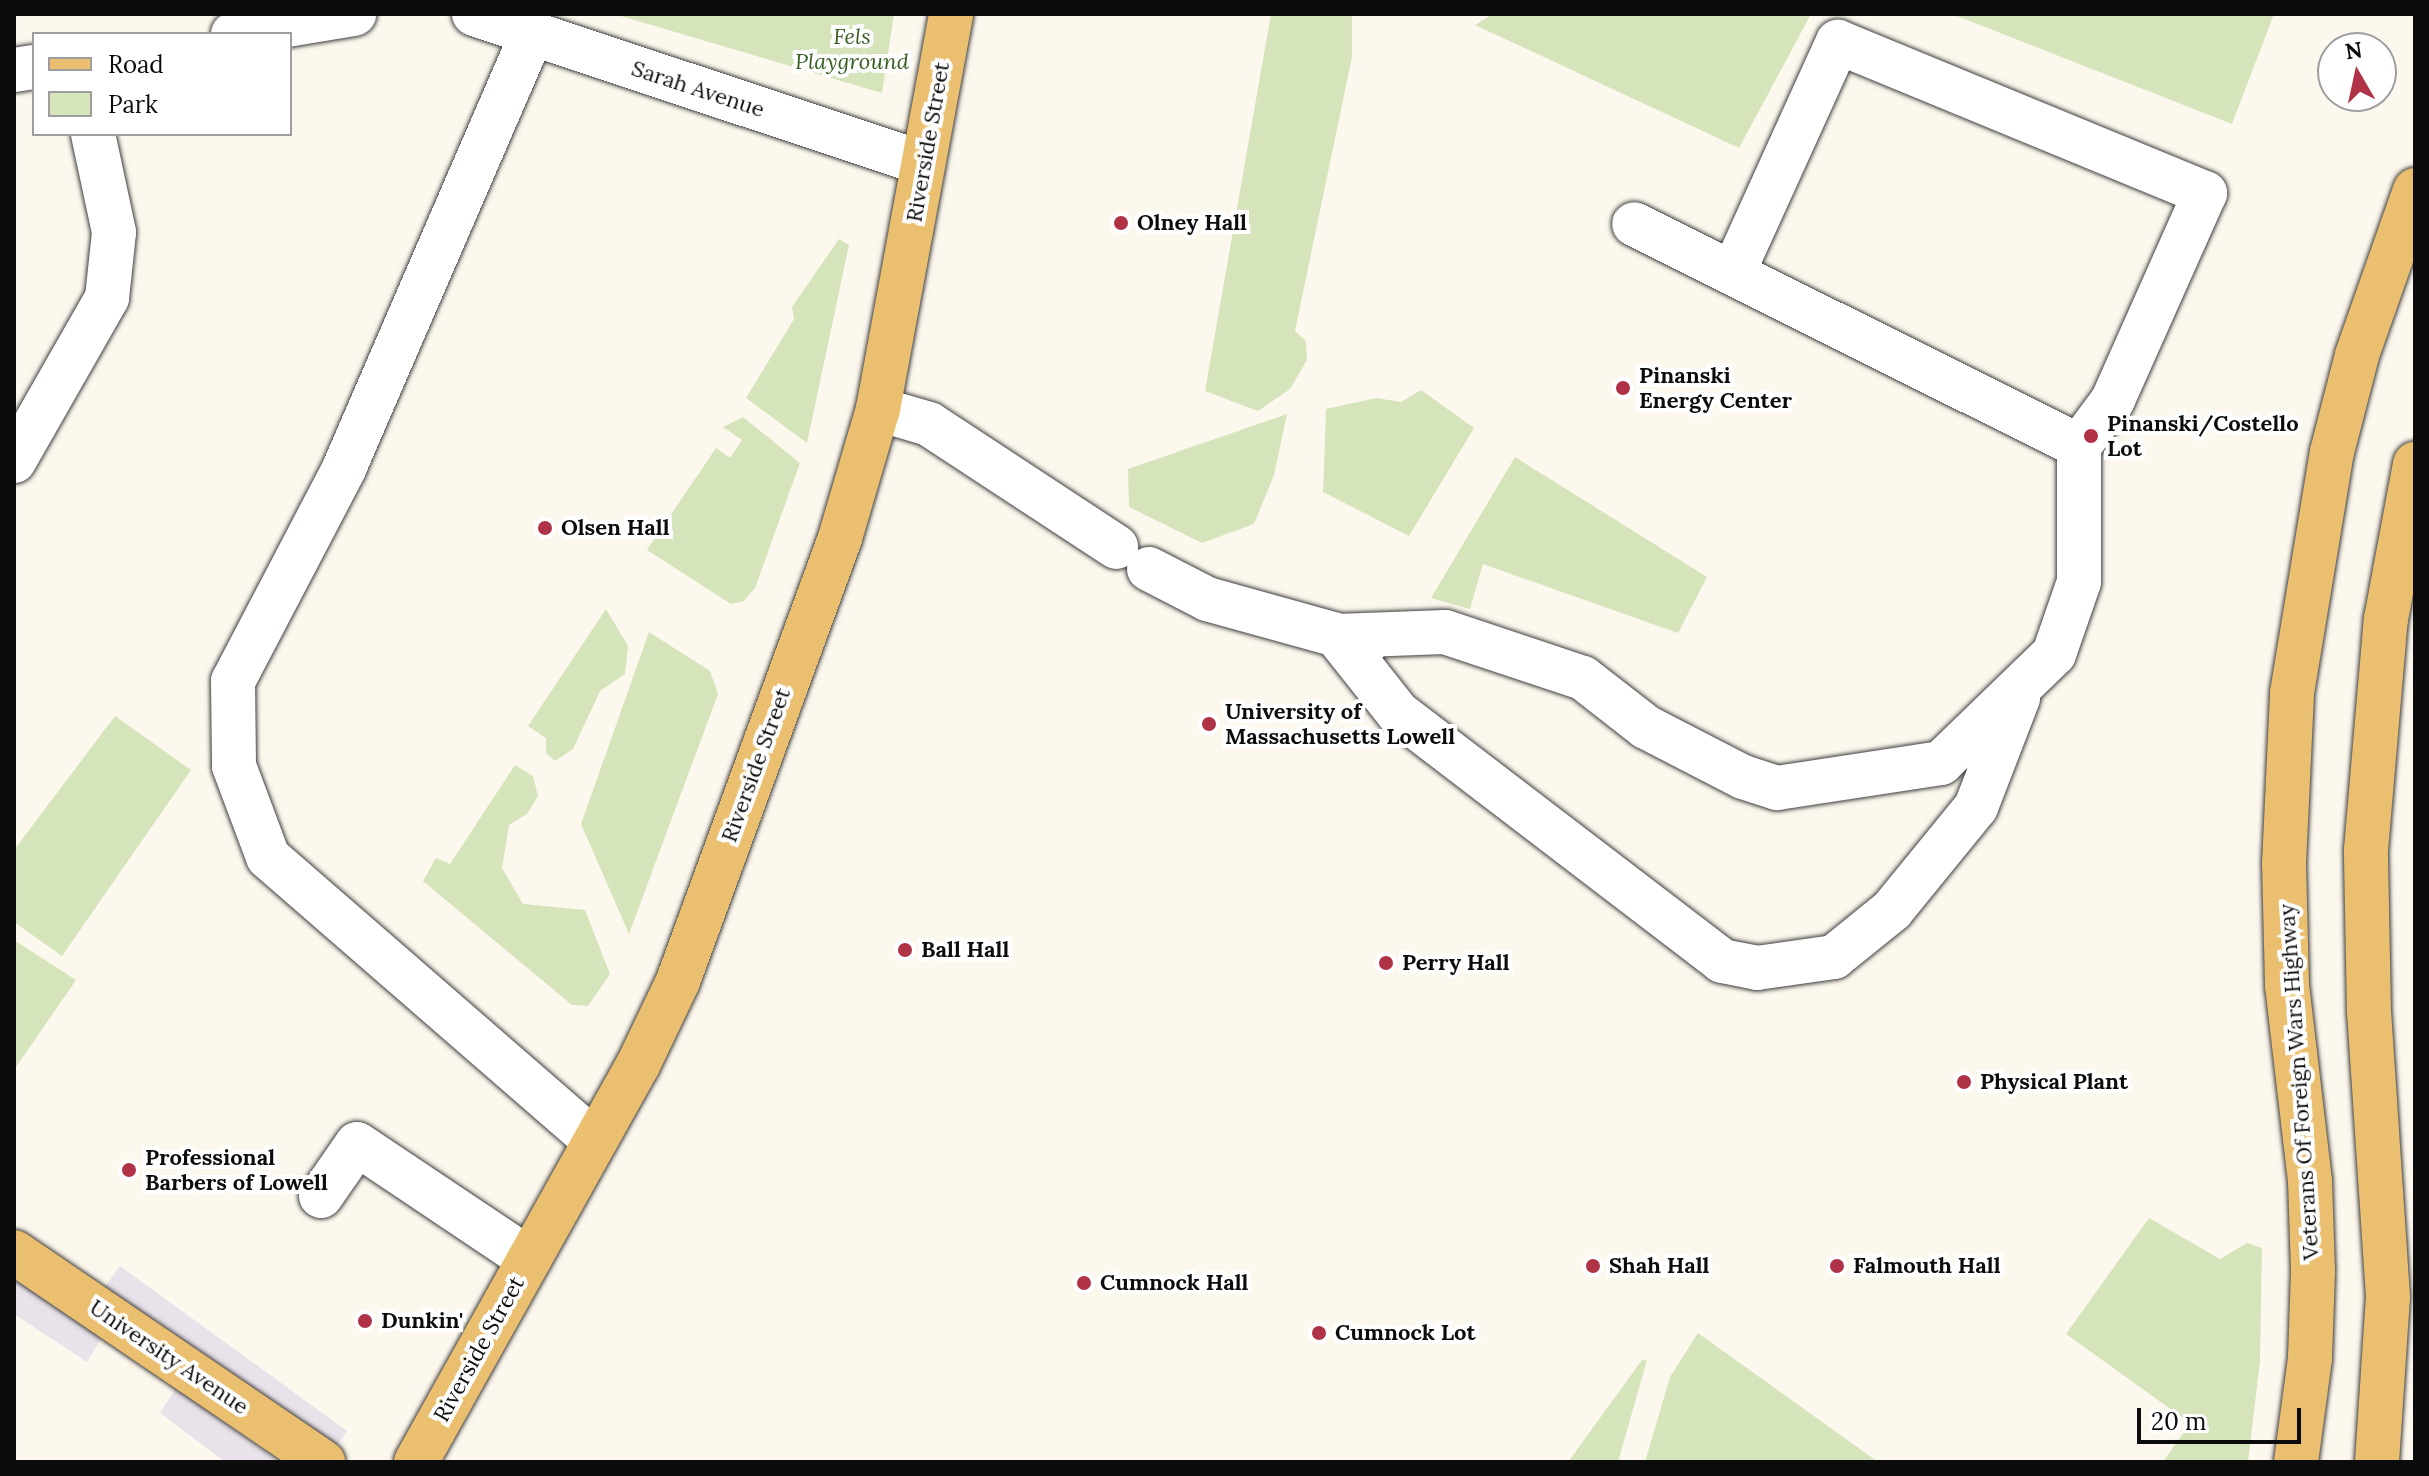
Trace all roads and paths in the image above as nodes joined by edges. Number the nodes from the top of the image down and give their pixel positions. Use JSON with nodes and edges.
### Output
{"nodes":[{"id":1,"x":354,"y":14,"type":"edge"},
{"id":2,"x":474,"y":14,"type":"edge"},
{"id":3,"x":951,"y":14,"type":"edge"},
{"id":4,"x":245,"y":32,"type":"edge"},
{"id":5,"x":532,"y":34,"type":"junction"},
{"id":6,"x":93,"y":136,"type":"edge"},
{"id":7,"x":923,"y":163,"type":"junction"},
{"id":8,"x":2415,"y":190,"type":"edge"},
{"id":9,"x":1634,"y":224,"type":"dead end"},
{"id":10,"x":1733,"y":273,"type":"junction"},
{"id":11,"x":878,"y":409,"type":"junction"},
{"id":12,"x":2079,"y":446,"type":"junction"},
{"id":13,"x":14,"y":461,"type":"edge"},
{"id":14,"x":2415,"y":464,"type":"edge"},
{"id":15,"x":1337,"y":636,"type":"junction"},
{"id":16,"x":2023,"y":684,"type":"junction"},
{"id":17,"x":595,"y":1141,"type":"junction"},
{"id":18,"x":321,"y":1196,"type":"dead end"},
{"id":19,"x":14,"y":1252,"type":"edge"},
{"id":20,"x":529,"y":1259,"type":"junction"},
{"id":21,"x":323,"y":1462,"type":"edge"},
{"id":22,"x":416,"y":1462,"type":"edge"},
{"id":23,"x":2296,"y":1462,"type":"edge"},
{"id":24,"x":2377,"y":1462,"type":"edge"}],
"edges":[{"from":1,"to":4,"type":"street"},
{"from":2,"to":5,"type":"street","name":"Sarah Avenue"},
{"from":3,"to":7,"type":"main road","name":"Riverside Street"},
{"from":5,"to":7,"type":"street","name":"Sarah Avenue"},
{"from":5,"to":17,"type":"street"},
{"from":6,"to":13,"type":"street"},
{"from":7,"to":11,"type":"main road","name":"Riverside Street"},
{"from":8,"to":23,"type":"main road","name":"Veterans Of Foreign Wars Highway"},
{"from":9,"to":10,"type":"street"},
{"from":10,"to":12,"type":"street"},
{"from":10,"to":12,"type":"street"},
{"from":11,"to":15,"type":"street"},
{"from":11,"to":17,"type":"main road","name":"Riverside Street"},
{"from":12,"to":16,"type":"street"},
{"from":14,"to":24,"type":"main road"},
{"from":15,"to":16,"type":"street"},
{"from":15,"to":16,"type":"street"},
{"from":17,"to":20,"type":"main road","name":"Riverside Street"},
{"from":18,"to":20,"type":"street"},
{"from":19,"to":21,"type":"main road","name":"University Avenue"},
{"from":20,"to":22,"type":"main road","name":"Riverside Street"}]}
